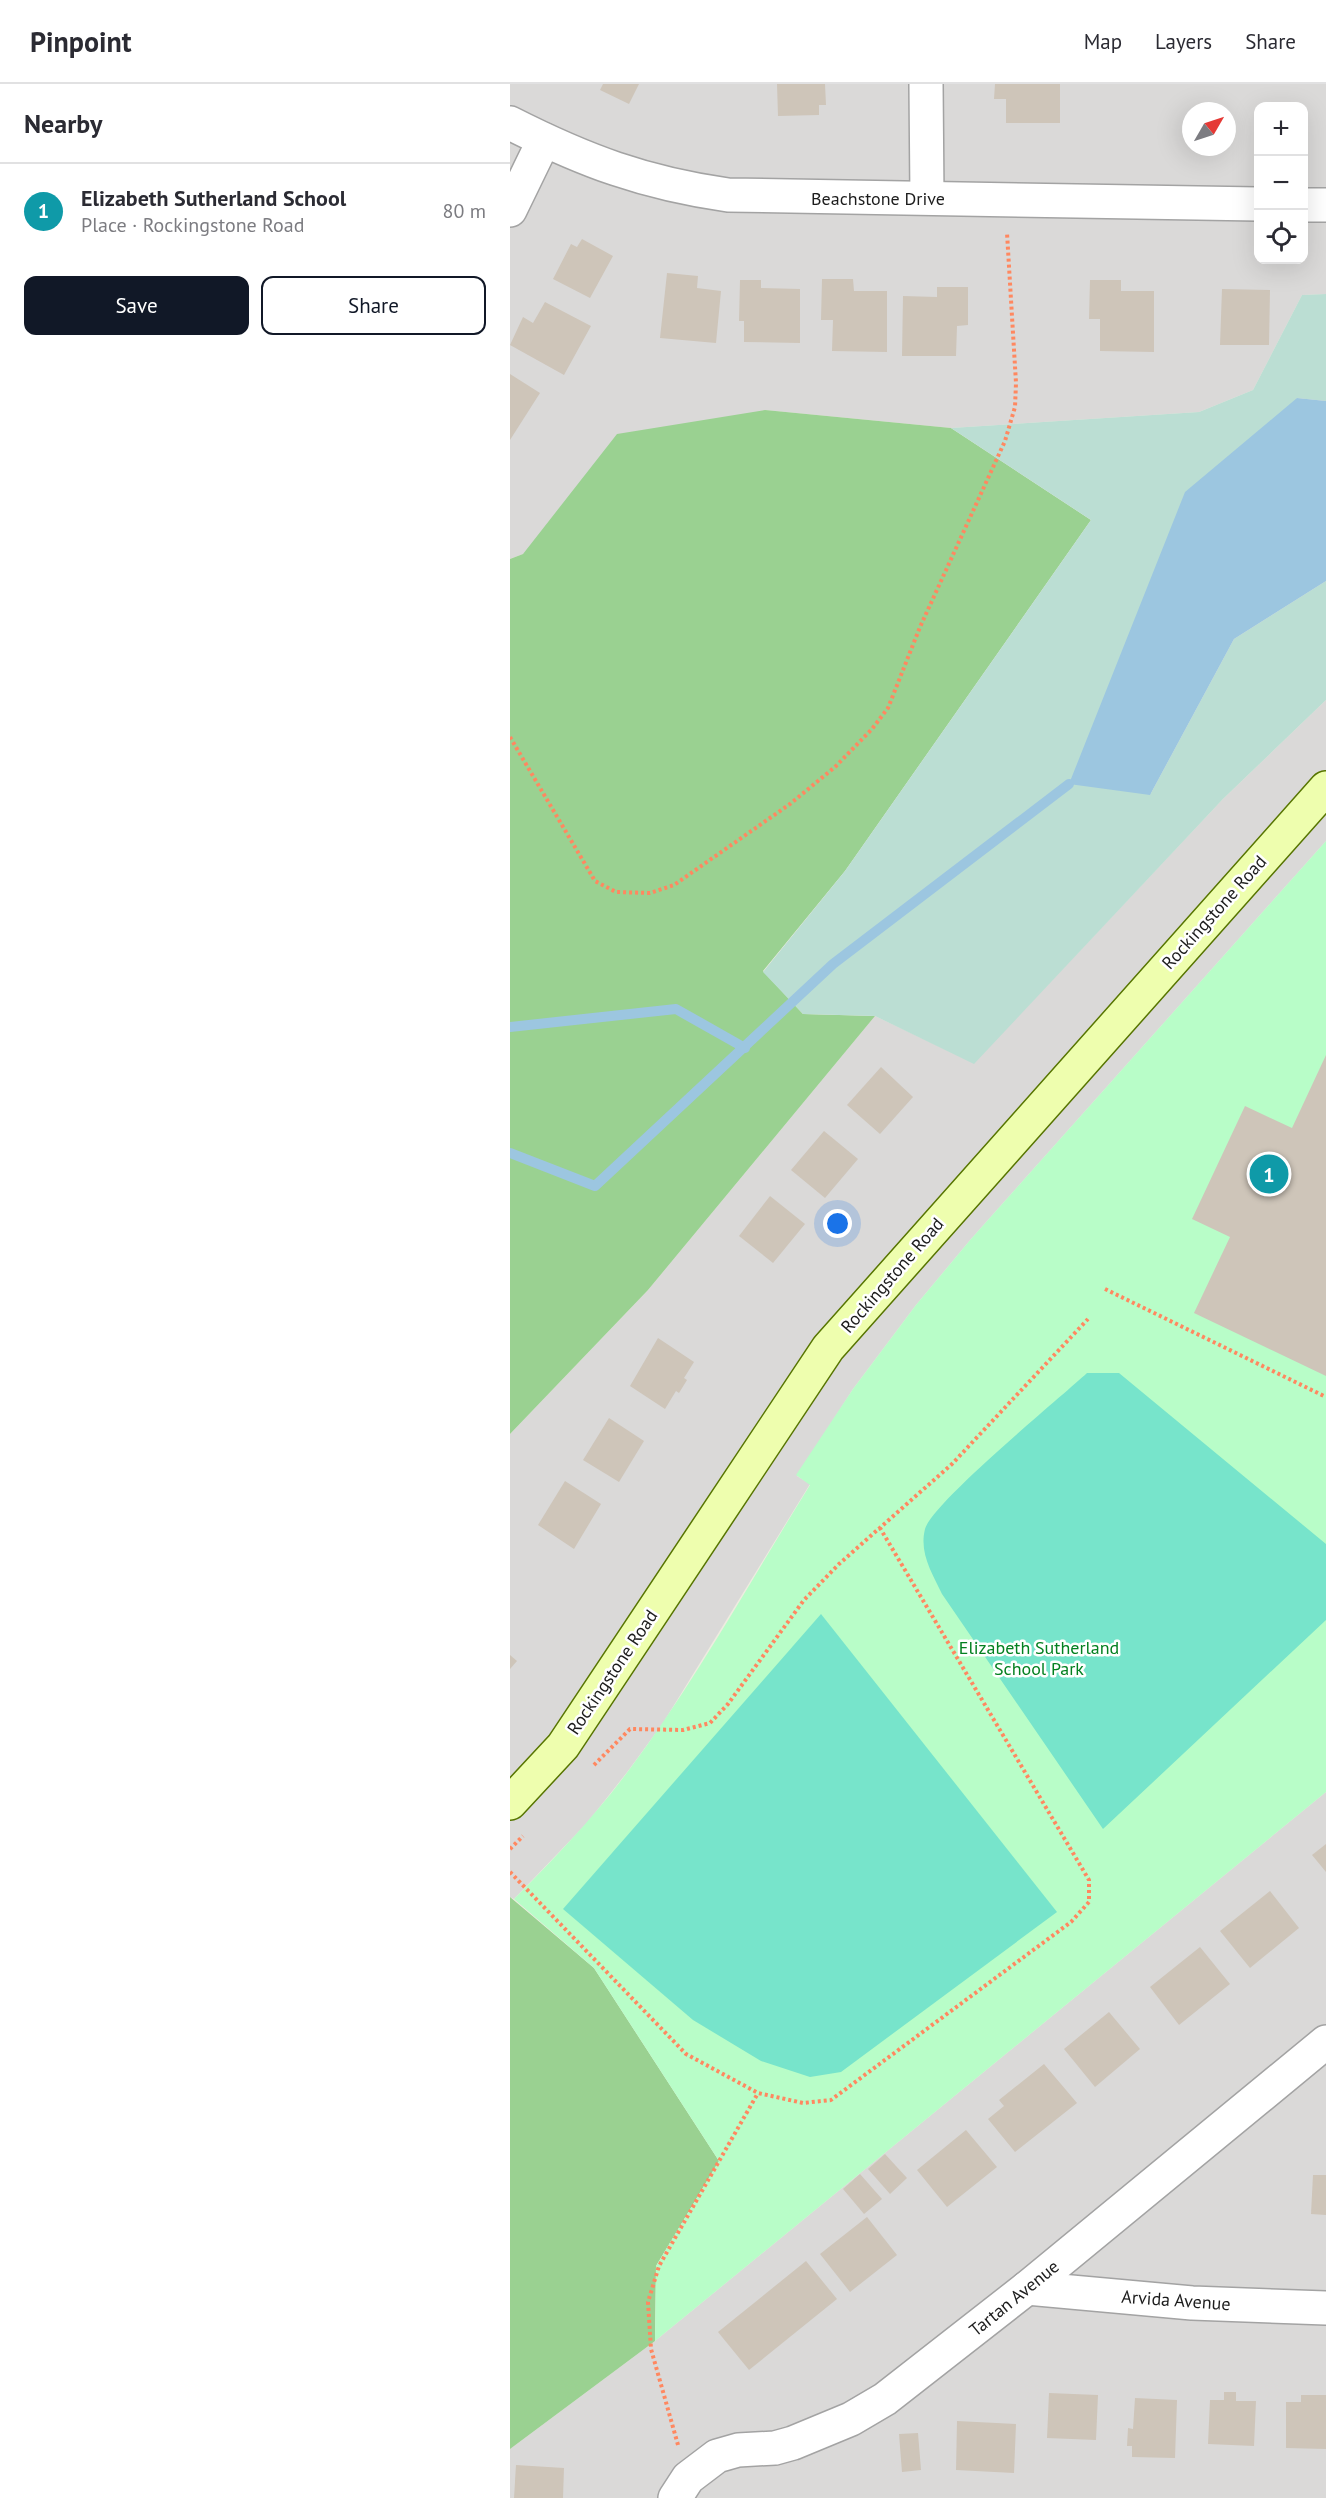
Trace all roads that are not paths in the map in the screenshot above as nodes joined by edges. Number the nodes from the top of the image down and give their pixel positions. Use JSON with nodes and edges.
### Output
{"nodes":[{"id":1,"x":926,"y":84,"type":"edge"},
{"id":2,"x":510,"y":123,"type":"edge"},
{"id":3,"x":544,"y":140,"type":"junction"},
{"id":4,"x":927,"y":197,"type":"junction"},
{"id":5,"x":1254,"y":204,"type":"edge"},
{"id":6,"x":1308,"y":205,"type":"edge"},
{"id":7,"x":1326,"y":205,"type":"edge"},
{"id":8,"x":510,"y":210,"type":"edge"},
{"id":9,"x":1326,"y":788,"type":"edge"},
{"id":10,"x":510,"y":1803,"type":"edge"},
{"id":11,"x":1326,"y":2042,"type":"edge"},
{"id":12,"x":1027,"y":2288,"type":"junction"},
{"id":13,"x":1326,"y":2308,"type":"edge"},
{"id":14,"x":682,"y":2488,"type":"edge"}],
"edges":[{"from":1,"to":4,"type":"street"},
{"from":2,"to":3,"type":"street","name":"Beachstone Drive"},
{"from":3,"to":4,"type":"street","name":"Beachstone Drive"},
{"from":3,"to":8,"type":"street"},
{"from":4,"to":5,"type":"street","name":"Beachstone Drive"},
{"from":6,"to":7,"type":"street"},
{"from":9,"to":10,"type":"street","name":"Rockingstone Road"},
{"from":11,"to":12,"type":"street","name":"Tartan Avenue"},
{"from":12,"to":13,"type":"street","name":"Arvida Avenue"},
{"from":12,"to":14,"type":"street","name":"Tartan Avenue"}]}
